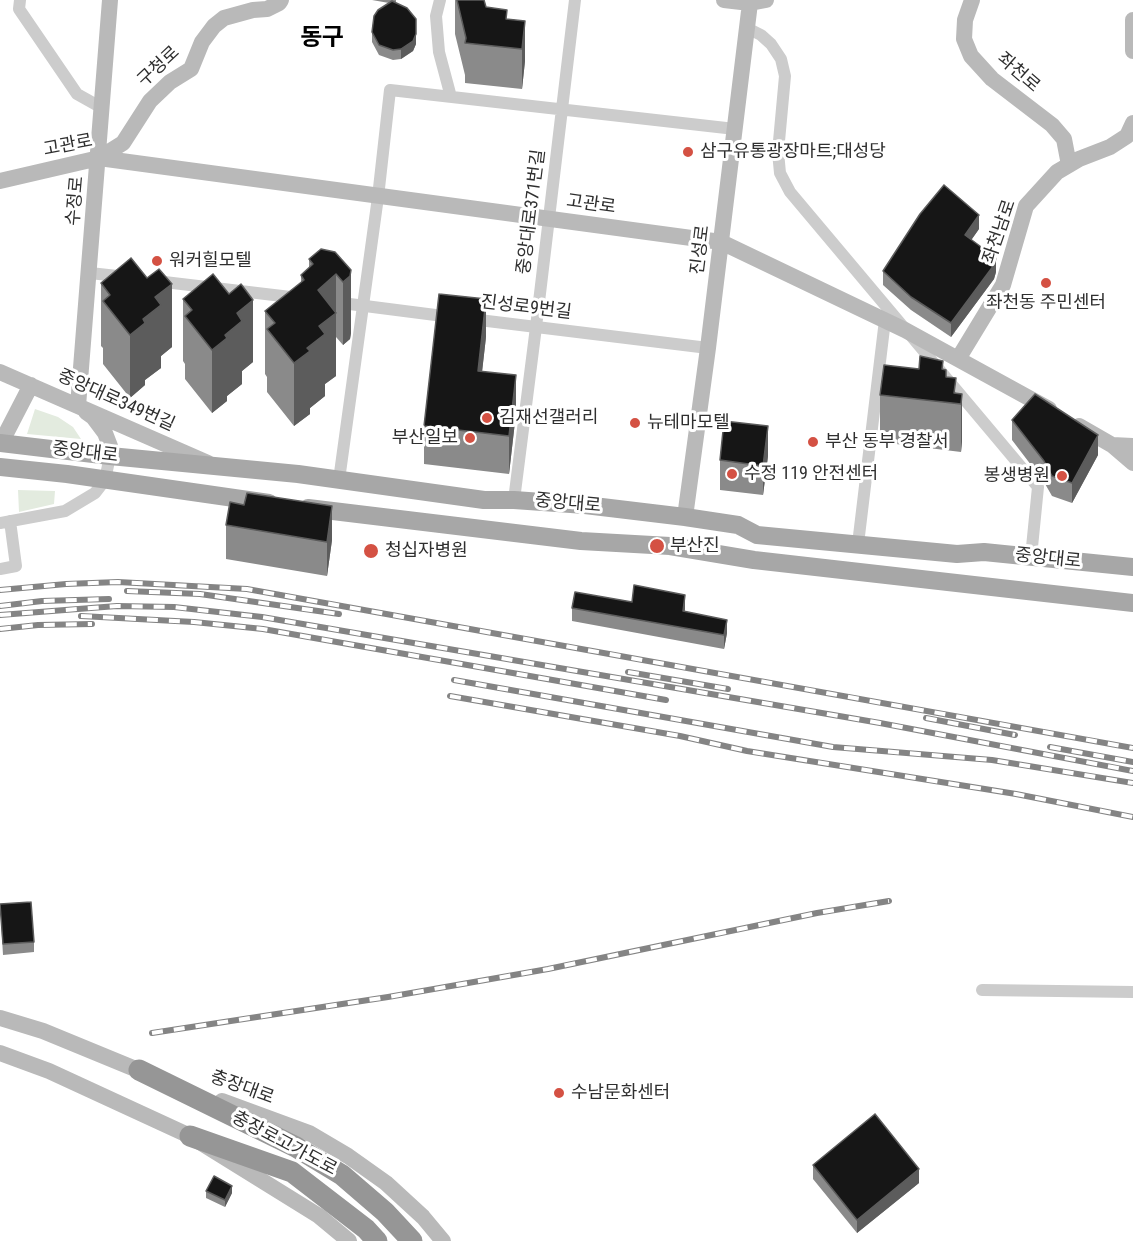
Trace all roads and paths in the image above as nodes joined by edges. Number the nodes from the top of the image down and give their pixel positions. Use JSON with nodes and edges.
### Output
{"nodes":[{"id":1,"x":20,"y":0,"type":"edge"},
{"id":2,"x":110,"y":0,"type":"edge"},
{"id":3,"x":280,"y":0,"type":"edge"},
{"id":4,"x":440,"y":0,"type":"edge"},
{"id":5,"x":575,"y":0,"type":"edge"},
{"id":6,"x":724,"y":0,"type":"edge"},
{"id":7,"x":972,"y":0,"type":"edge"},
{"id":8,"x":758,"y":2,"type":"edge"},
{"id":9,"x":1133,"y":20,"type":"edge"},
{"id":10,"x":747,"y":28,"type":"junction"},
{"id":11,"x":1133,"y":51,"type":"edge"},
{"id":12,"x":451,"y":97,"type":"junction"},
{"id":13,"x":102,"y":108,"type":"junction"},
{"id":14,"x":562,"y":110,"type":"junction"},
{"id":15,"x":1133,"y":123,"type":"edge"},
{"id":16,"x":735,"y":129,"type":"junction"},
{"id":17,"x":99,"y":158,"type":"junction"},
{"id":18,"x":1069,"y":165,"type":"junction"},
{"id":19,"x":0,"y":180,"type":"edge"},
{"id":20,"x":378,"y":197,"type":"junction"},
{"id":21,"x":549,"y":219,"type":"junction"},
{"id":22,"x":721,"y":242,"type":"junction"},
{"id":23,"x":90,"y":273,"type":"junction"},
{"id":24,"x":363,"y":306,"type":"junction"},
{"id":25,"x":885,"y":320,"type":"junction"},
{"id":26,"x":536,"y":327,"type":"junction"},
{"id":27,"x":905,"y":330,"type":"junction"},
{"id":28,"x":708,"y":348,"type":"junction"},
{"id":29,"x":958,"y":359,"type":"junction"},
{"id":30,"x":0,"y":372,"type":"edge"},
{"id":31,"x":31,"y":385,"type":"junction"},
{"id":32,"x":78,"y":406,"type":"junction"},
{"id":33,"x":0,"y":443,"type":"edge"},
{"id":34,"x":1112,"y":445,"type":"junction"},
{"id":35,"x":1133,"y":446,"type":"edge"},
{"id":36,"x":110,"y":456,"type":"junction"},
{"id":37,"x":1133,"y":463,"type":"edge"},
{"id":38,"x":0,"y":467,"type":"edge"},
{"id":39,"x":217,"y":467,"type":"junction"},
{"id":40,"x":105,"y":480,"type":"junction"},
{"id":41,"x":339,"y":480,"type":"junction"},
{"id":42,"x":513,"y":500,"type":"junction"},
{"id":43,"x":685,"y":517,"type":"junction"},
{"id":44,"x":5,"y":522,"type":"edge"},
{"id":45,"x":858,"y":544,"type":"junction"},
{"id":46,"x":1031,"y":557,"type":"junction"},
{"id":47,"x":1133,"y":567,"type":"edge"},
{"id":48,"x":0,"y":569,"type":"edge"},
{"id":49,"x":1133,"y":603,"type":"edge"},
{"id":50,"x":982,"y":990,"type":"dead end"},
{"id":51,"x":1133,"y":992,"type":"edge"},
{"id":52,"x":0,"y":1018,"type":"edge"},
{"id":53,"x":0,"y":1053,"type":"edge"},
{"id":54,"x":139,"y":1070,"type":"junction"},
{"id":55,"x":190,"y":1136,"type":"junction"},
{"id":56,"x":370,"y":1229,"type":"edge"},
{"id":57,"x":393,"y":1241,"type":"edge"},
{"id":58,"x":412,"y":1241,"type":"edge"},
{"id":59,"x":443,"y":1241,"type":"edge"}],
"edges":[{"from":1,"to":13,"type":"street"},
{"from":2,"to":13,"type":"main road","name":"수정로"},
{"from":3,"to":17,"type":"main road","name":"구청로"},
{"from":4,"to":12,"type":"street"},
{"from":5,"to":14,"type":"street","name":"중앙대로371번길"},
{"from":6,"to":8,"type":"main road"},
{"from":7,"to":18,"type":"main road","name":"좌천로"},
{"from":8,"to":10,"type":"main road","name":"진성로"},
{"from":9,"to":11,"type":"main road"},
{"from":10,"to":16,"type":"main road","name":"진성로"},
{"from":10,"to":27,"type":"street"},
{"from":12,"to":14,"type":"street"},
{"from":12,"to":20,"type":"street"},
{"from":13,"to":17,"type":"main road","name":"수정로"},
{"from":14,"to":16,"type":"street"},
{"from":14,"to":21,"type":"street","name":"중앙대로371번길"},
{"from":15,"to":18,"type":"main road","name":"좌천남로"},
{"from":16,"to":22,"type":"main road","name":"진성로"},
{"from":17,"to":19,"type":"main road","name":"고관로"},
{"from":17,"to":20,"type":"main road","name":"고관로"},
{"from":17,"to":23,"type":"main road","name":"수정로"},
{"from":18,"to":29,"type":"main road","name":"좌천남로"},
{"from":20,"to":21,"type":"main road","name":"고관로"},
{"from":20,"to":24,"type":"street"},
{"from":21,"to":22,"type":"main road","name":"고관로"},
{"from":21,"to":26,"type":"street","name":"중앙대로371번길"},
{"from":22,"to":25,"type":"main road","name":"고관로"},
{"from":22,"to":28,"type":"main road","name":"진성로"},
{"from":23,"to":24,"type":"street","name":"진성로9번길"},
{"from":23,"to":32,"type":"main road","name":"수정로"},
{"from":24,"to":26,"type":"street","name":"진성로9번길"},
{"from":24,"to":41,"type":"street"},
{"from":25,"to":27,"type":"main road","name":"고관로"},
{"from":25,"to":45,"type":"street"},
{"from":26,"to":28,"type":"street","name":"진성로9번길"},
{"from":26,"to":42,"type":"street","name":"중앙대로371번길"},
{"from":27,"to":29,"type":"main road","name":"고관로"},
{"from":27,"to":46,"type":"street"},
{"from":28,"to":43,"type":"main road","name":"진성로"},
{"from":29,"to":34,"type":"main road","name":"고관로"},
{"from":30,"to":31,"type":"main road","name":"중앙대로349번길"},
{"from":31,"to":32,"type":"main road","name":"중앙대로349번길"},
{"from":31,"to":33,"type":"main road"},
{"from":32,"to":36,"type":"main road"},
{"from":32,"to":39,"type":"main road","name":"중앙대로349번길"},
{"from":33,"to":36,"type":"main road","name":"중앙대로"},
{"from":34,"to":35,"type":"main road","name":"고관로"},
{"from":34,"to":37,"type":"main road"},
{"from":36,"to":39,"type":"main road","name":"중앙대로"},
{"from":36,"to":40,"type":"street"},
{"from":38,"to":40,"type":"main road","name":"중앙대로"},
{"from":39,"to":41,"type":"main road","name":"중앙대로"},
{"from":40,"to":44,"type":"street"},
{"from":40,"to":49,"type":"main road","name":"중앙대로"},
{"from":41,"to":42,"type":"main road","name":"중앙대로"},
{"from":42,"to":43,"type":"main road","name":"중앙대로"},
{"from":43,"to":45,"type":"main road","name":"중앙대로"},
{"from":44,"to":48,"type":"street"},
{"from":45,"to":46,"type":"main road","name":"중앙대로"},
{"from":46,"to":47,"type":"main road","name":"중앙대로"},
{"from":50,"to":51,"type":"street"},
{"from":52,"to":54,"type":"main road","name":"충장대로"},
{"from":53,"to":55,"type":"main road"},
{"from":54,"to":56,"type":"highway","name":"충장로고가도로"},
{"from":54,"to":59,"type":"main road","name":"충장대로"},
{"from":55,"to":56,"type":"main road"},
{"from":55,"to":56,"type":"highway","name":"충장로고가도로"},
{"from":56,"to":57,"type":"highway","name":"충장로고가도로"},
{"from":56,"to":58,"type":"highway","name":"충장로고가도로"}]}
